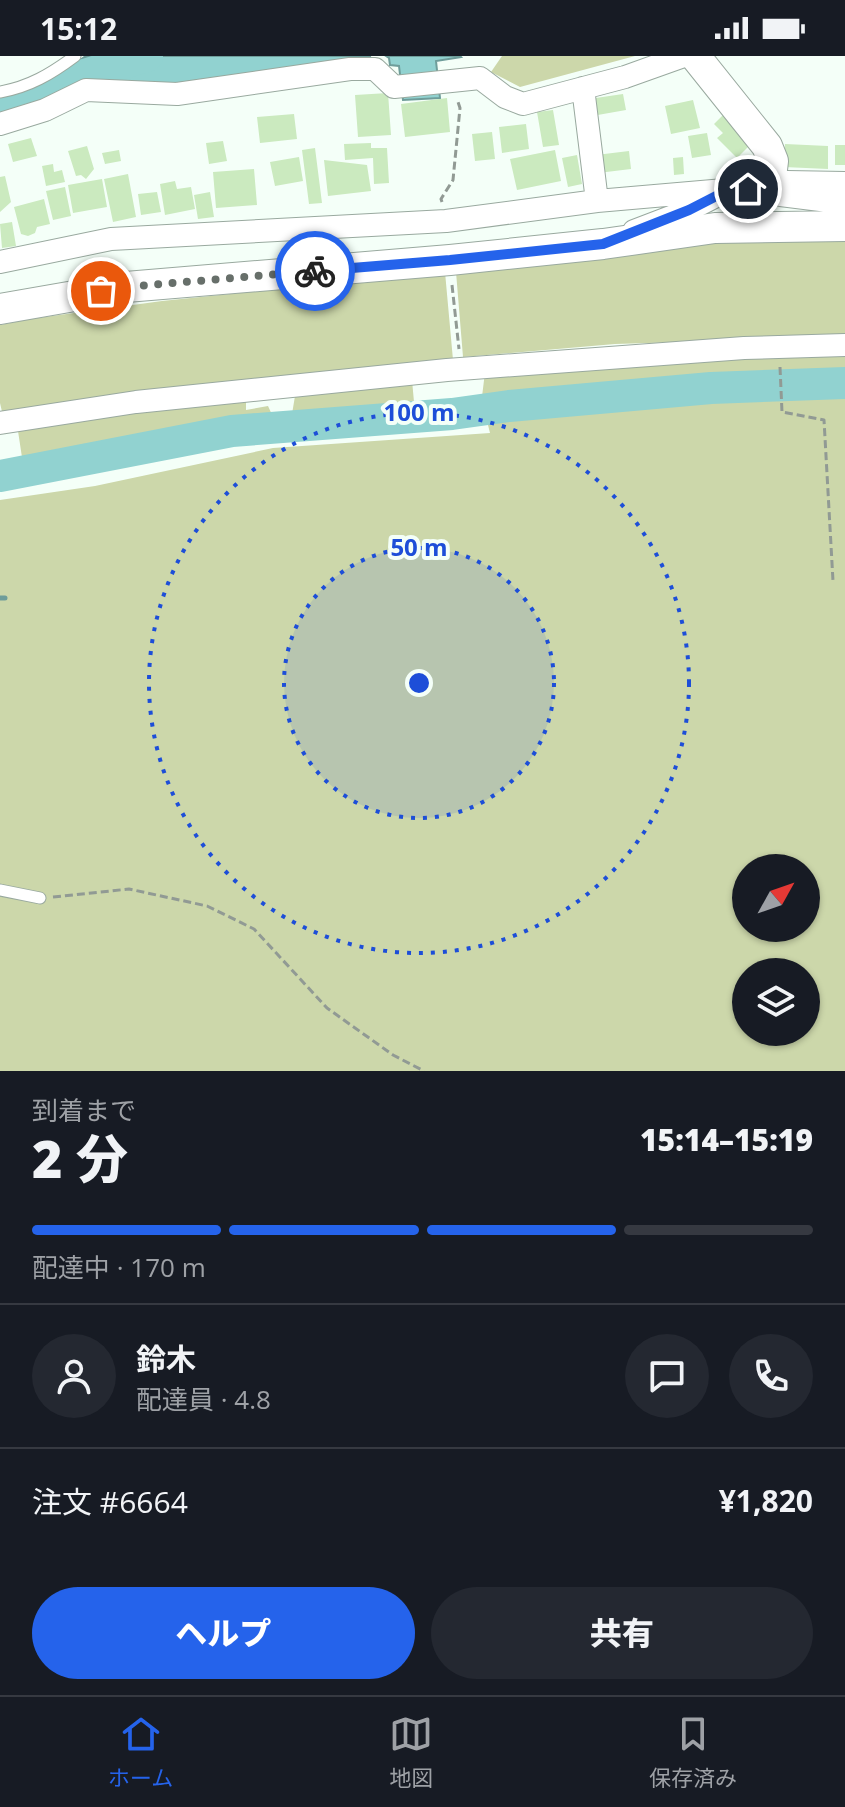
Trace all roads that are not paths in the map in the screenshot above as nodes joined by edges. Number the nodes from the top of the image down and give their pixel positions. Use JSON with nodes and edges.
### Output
{"nodes":[{"id":1,"x":75,"y":56,"type":"edge"},
{"id":2,"x":684,"y":56,"type":"edge"},
{"id":3,"x":695,"y":56,"type":"edge"},
{"id":4,"x":583,"y":88,"type":"junction"},
{"id":5,"x":0,"y":92,"type":"edge"},
{"id":6,"x":0,"y":124,"type":"edge"},
{"id":7,"x":845,"y":183,"type":"edge"},
{"id":8,"x":770,"y":186,"type":"junction"},
{"id":9,"x":726,"y":191,"type":"junction"},
{"id":10,"x":845,"y":199,"type":"edge"},
{"id":11,"x":597,"y":201,"type":"junction"},
{"id":12,"x":845,"y":226,"type":"edge"},
{"id":13,"x":603,"y":244,"type":"junction"},
{"id":14,"x":0,"y":262,"type":"edge"},
{"id":15,"x":0,"y":309,"type":"edge"},
{"id":16,"x":845,"y":345,"type":"edge"},
{"id":17,"x":0,"y":423,"type":"edge"},
{"id":18,"x":0,"y":890,"type":"edge"},
{"id":19,"x":40,"y":898,"type":"road end"}],
"edges":[{"from":1,"to":5,"type":"lane"},
{"from":2,"to":4,"type":"street"},
{"from":3,"to":8,"type":"main road"},
{"from":4,"to":6,"type":"street"},
{"from":4,"to":11,"type":"street"},
{"from":7,"to":8,"type":"street"},
{"from":8,"to":9,"type":"street"},
{"from":8,"to":10,"type":"main road"},
{"from":9,"to":11,"type":"street"},
{"from":9,"to":13,"type":"street"},
{"from":11,"to":14,"type":"street"},
{"from":12,"to":13,"type":"main road"},
{"from":13,"to":15,"type":"main road"},
{"from":16,"to":17,"type":"street"},
{"from":18,"to":19,"type":"lane"}]}
